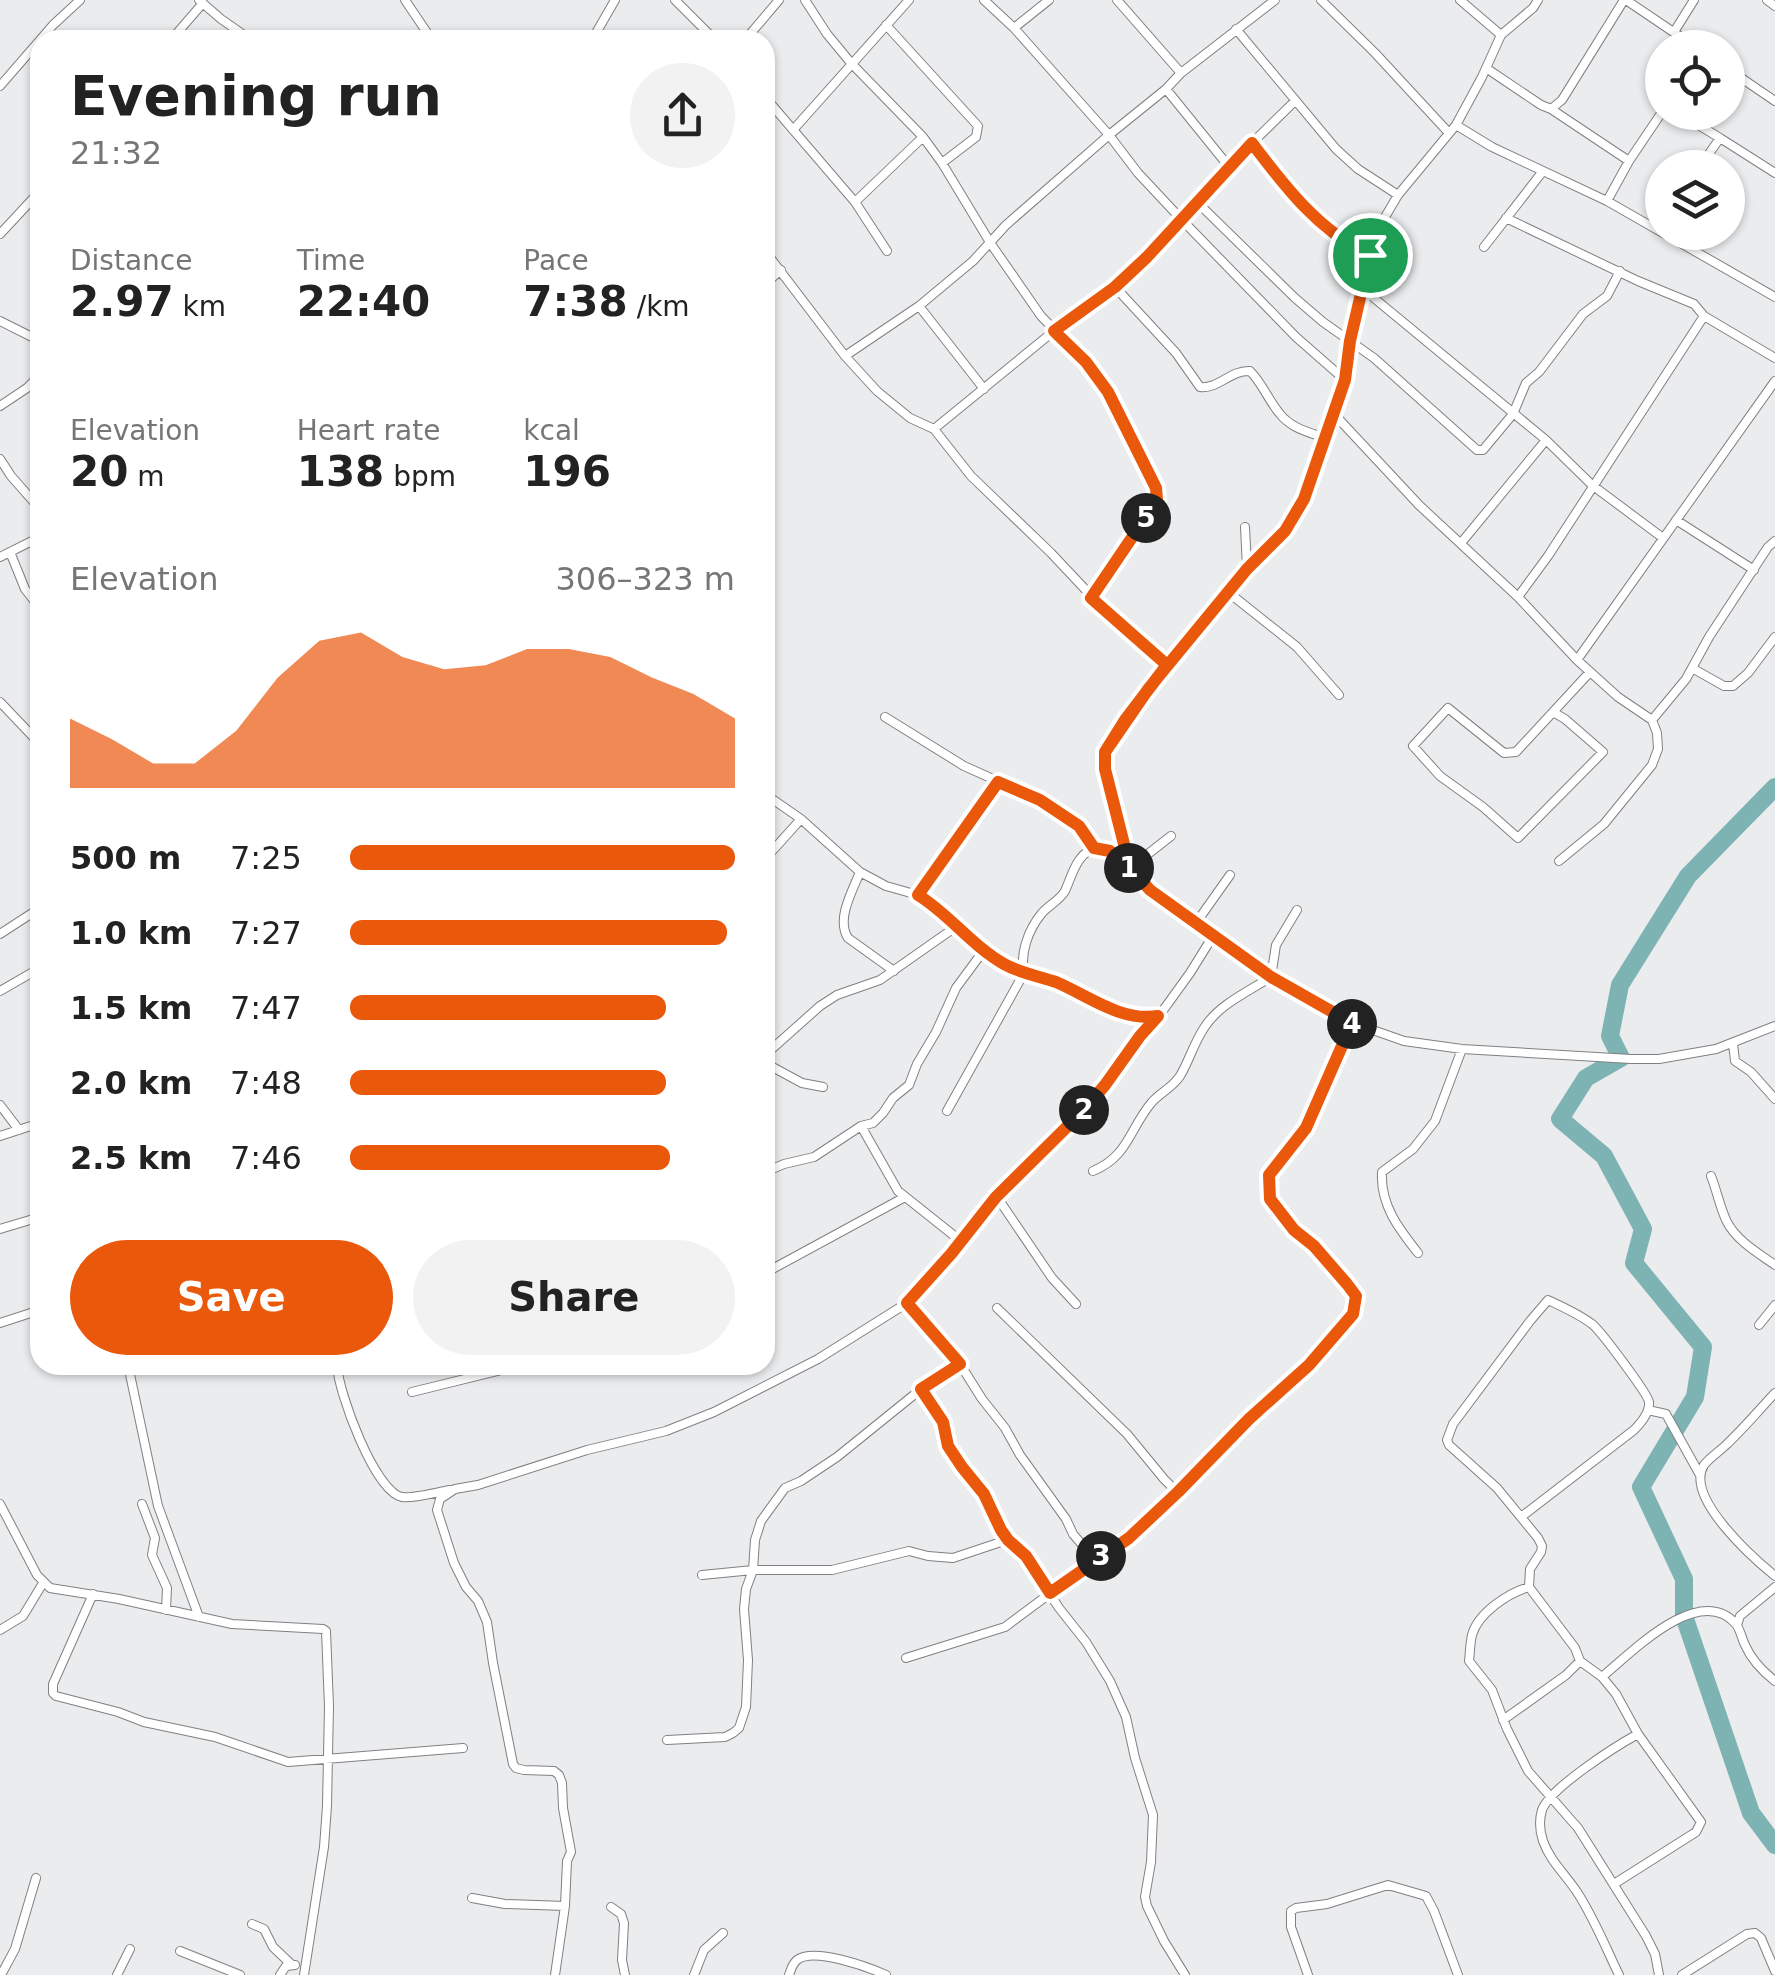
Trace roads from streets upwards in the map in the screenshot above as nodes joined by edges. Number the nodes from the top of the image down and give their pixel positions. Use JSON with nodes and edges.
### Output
{"nodes":[{"id":1,"x":80,"y":0,"type":"edge"},
{"id":2,"x":405,"y":0,"type":"edge"},
{"id":3,"x":675,"y":0,"type":"edge"},
{"id":4,"x":779,"y":0,"type":"edge"},
{"id":5,"x":805,"y":0,"type":"edge"},
{"id":6,"x":909,"y":0,"type":"edge"},
{"id":7,"x":984,"y":0,"type":"edge"},
{"id":8,"x":1049,"y":0,"type":"edge"},
{"id":9,"x":1117,"y":0,"type":"edge"},
{"id":10,"x":1275,"y":0,"type":"edge"},
{"id":11,"x":1321,"y":0,"type":"edge"},
{"id":12,"x":1460,"y":0,"type":"edge"},
{"id":13,"x":1538,"y":0,"type":"edge"},
{"id":14,"x":1625,"y":0,"type":"edge"},
{"id":15,"x":1694,"y":0,"type":"edge"},
{"id":16,"x":1767,"y":0,"type":"edge"},
{"id":17,"x":201,"y":2,"type":"edge"},
{"id":18,"x":611,"y":2,"type":"edge"},
{"id":19,"x":1262,"y":4,"type":"edge"},
{"id":20,"x":1775,"y":6,"type":"edge"},
{"id":21,"x":886,"y":25,"type":"junction"},
{"id":22,"x":1014,"y":28,"type":"junction"},
{"id":23,"x":1236,"y":29,"type":"junction"},
{"id":24,"x":48,"y":30,"type":"edge"},
{"id":25,"x":179,"y":30,"type":"edge"},
{"id":26,"x":236,"y":30,"type":"edge"},
{"id":27,"x":425,"y":30,"type":"edge"},
{"id":28,"x":597,"y":30,"type":"edge"},
{"id":29,"x":705,"y":30,"type":"edge"},
{"id":30,"x":753,"y":30,"type":"edge"},
{"id":31,"x":1671,"y":30,"type":"edge"},
{"id":32,"x":1675,"y":30,"type":"edge"},
{"id":33,"x":1501,"y":35,"type":"junction"},
{"id":34,"x":30,"y":52,"type":"edge"},
{"id":35,"x":851,"y":63,"type":"junction"},
{"id":36,"x":1486,"y":68,"type":"junction"},
{"id":37,"x":1180,"y":73,"type":"junction"},
{"id":38,"x":1745,"y":80,"type":"edge"},
{"id":39,"x":0,"y":86,"type":"edge"},
{"id":40,"x":1166,"y":89,"type":"junction"},
{"id":41,"x":1295,"y":101,"type":"junction"},
{"id":42,"x":1775,"y":102,"type":"edge"},
{"id":43,"x":775,"y":109,"type":"edge"},
{"id":44,"x":1551,"y":109,"type":"junction"},
{"id":45,"x":1452,"y":129,"type":"junction"},
{"id":46,"x":793,"y":130,"type":"junction"},
{"id":47,"x":1650,"y":130,"type":"edge"},
{"id":48,"x":1706,"y":130,"type":"edge"},
{"id":49,"x":1109,"y":135,"type":"junction"},
{"id":50,"x":922,"y":136,"type":"junction"},
{"id":51,"x":1720,"y":138,"type":"junction"},
{"id":52,"x":1252,"y":143,"type":"junction"},
{"id":53,"x":1712,"y":150,"type":"edge"},
{"id":54,"x":1628,"y":161,"type":"junction"},
{"id":55,"x":942,"y":163,"type":"junction"},
{"id":56,"x":1230,"y":168,"type":"junction"},
{"id":57,"x":1543,"y":171,"type":"junction"},
{"id":58,"x":1775,"y":173,"type":"edge"},
{"id":59,"x":1398,"y":195,"type":"junction"},
{"id":60,"x":1607,"y":201,"type":"junction"},
{"id":61,"x":30,"y":202,"type":"edge"},
{"id":62,"x":855,"y":202,"type":"junction"},
{"id":63,"x":1197,"y":202,"type":"junction"},
{"id":64,"x":1506,"y":218,"type":"junction"},
{"id":65,"x":1181,"y":219,"type":"junction"},
{"id":66,"x":1645,"y":220,"type":"edge"},
{"id":67,"x":0,"y":234,"type":"edge"},
{"id":68,"x":991,"y":244,"type":"junction"},
{"id":69,"x":1484,"y":247,"type":"dead end"},
{"id":70,"x":1698,"y":250,"type":"edge"},
{"id":71,"x":886,"y":251,"type":"dead end"},
{"id":72,"x":1370,"y":255,"type":"junction"},
{"id":73,"x":775,"y":262,"type":"edge"},
{"id":74,"x":782,"y":270,"type":"junction"},
{"id":75,"x":1620,"y":271,"type":"junction"},
{"id":76,"x":775,"y":276,"type":"edge"},
{"id":77,"x":1115,"y":287,"type":"junction"},
{"id":78,"x":1363,"y":289,"type":"junction"},
{"id":79,"x":1775,"y":297,"type":"edge"},
{"id":80,"x":919,"y":306,"type":"junction"},
{"id":81,"x":1704,"y":316,"type":"junction"},
{"id":82,"x":0,"y":321,"type":"edge"},
{"id":83,"x":1054,"y":331,"type":"junction"},
{"id":84,"x":30,"y":337,"type":"edge"},
{"id":85,"x":1350,"y":341,"type":"junction"},
{"id":86,"x":845,"y":356,"type":"junction"},
{"id":87,"x":1775,"y":358,"type":"edge"},
{"id":88,"x":1345,"y":380,"type":"junction"},
{"id":89,"x":1775,"y":381,"type":"edge"},
{"id":90,"x":30,"y":386,"type":"edge"},
{"id":91,"x":984,"y":390,"type":"junction"},
{"id":92,"x":0,"y":406,"type":"edge"},
{"id":93,"x":1334,"y":414,"type":"junction"},
{"id":94,"x":1513,"y":414,"type":"junction"},
{"id":95,"x":934,"y":429,"type":"junction"},
{"id":96,"x":1325,"y":438,"type":"junction"},
{"id":97,"x":1546,"y":440,"type":"junction"},
{"id":98,"x":0,"y":459,"type":"edge"},
{"id":99,"x":1592,"y":485,"type":"junction"},
{"id":100,"x":30,"y":498,"type":"edge"},
{"id":101,"x":1676,"y":520,"type":"junction"},
{"id":102,"x":1245,"y":526,"type":"dead end"},
{"id":103,"x":1663,"y":538,"type":"junction"},
{"id":104,"x":1775,"y":541,"type":"edge"},
{"id":105,"x":30,"y":542,"type":"edge"},
{"id":106,"x":1462,"y":543,"type":"junction"},
{"id":107,"x":10,"y":552,"type":"junction"},
{"id":108,"x":0,"y":557,"type":"edge"},
{"id":109,"x":1247,"y":569,"type":"junction"},
{"id":110,"x":1754,"y":570,"type":"junction"},
{"id":111,"x":1228,"y":592,"type":"junction"},
{"id":112,"x":30,"y":595,"type":"edge"},
{"id":113,"x":1518,"y":597,"type":"junction"},
{"id":114,"x":1091,"y":598,"type":"junction"},
{"id":115,"x":1775,"y":637,"type":"edge"},
{"id":116,"x":1578,"y":660,"type":"junction"},
{"id":117,"x":1167,"y":665,"type":"junction"},
{"id":118,"x":1692,"y":668,"type":"junction"},
{"id":119,"x":1590,"y":672,"type":"junction"},
{"id":120,"x":1339,"y":694,"type":"dead end"},
{"id":121,"x":0,"y":702,"type":"edge"},
{"id":122,"x":1562,"y":703,"type":"junction"},
{"id":123,"x":1553,"y":712,"type":"junction"},
{"id":124,"x":886,"y":717,"type":"dead end"},
{"id":125,"x":1565,"y":719,"type":"junction"},
{"id":126,"x":1652,"y":720,"type":"junction"},
{"id":127,"x":30,"y":734,"type":"edge"},
{"id":128,"x":998,"y":782,"type":"junction"},
{"id":129,"x":775,"y":801,"type":"edge"},
{"id":130,"x":800,"y":819,"type":"junction"},
{"id":131,"x":1171,"y":836,"type":"dead end"},
{"id":132,"x":775,"y":848,"type":"edge"},
{"id":133,"x":1094,"y":848,"type":"junction"},
{"id":134,"x":1558,"y":861,"type":"dead end"},
{"id":135,"x":1130,"y":868,"type":"junction"},
{"id":136,"x":860,"y":872,"type":"junction"},
{"id":137,"x":1230,"y":875,"type":"dead end"},
{"id":138,"x":918,"y":895,"type":"junction"},
{"id":139,"x":1298,"y":910,"type":"dead end"},
{"id":140,"x":30,"y":914,"type":"edge"},
{"id":141,"x":1196,"y":923,"type":"junction"},
{"id":142,"x":957,"y":926,"type":"junction"},
{"id":143,"x":0,"y":934,"type":"edge"},
{"id":144,"x":1213,"y":936,"type":"junction"},
{"id":145,"x":984,"y":950,"type":"junction"},
{"id":146,"x":894,"y":971,"type":"junction"},
{"id":147,"x":1024,"y":973,"type":"junction"},
{"id":148,"x":30,"y":974,"type":"edge"},
{"id":149,"x":1271,"y":977,"type":"junction"},
{"id":150,"x":0,"y":991,"type":"edge"},
{"id":151,"x":1158,"y":1016,"type":"junction"},
{"id":152,"x":1352,"y":1023,"type":"junction"},
{"id":153,"x":1775,"y":1026,"type":"edge"},
{"id":154,"x":1733,"y":1044,"type":"junction"},
{"id":155,"x":775,"y":1049,"type":"edge"},
{"id":156,"x":1462,"y":1049,"type":"junction"},
{"id":157,"x":775,"y":1065,"type":"edge"},
{"id":158,"x":822,"y":1086,"type":"dead end"},
{"id":159,"x":1775,"y":1098,"type":"edge"},
{"id":160,"x":0,"y":1105,"type":"edge"},
{"id":161,"x":948,"y":1111,"type":"dead end"},
{"id":162,"x":30,"y":1126,"type":"edge"},
{"id":163,"x":860,"y":1126,"type":"junction"},
{"id":164,"x":19,"y":1130,"type":"junction"},
{"id":165,"x":0,"y":1136,"type":"edge"},
{"id":166,"x":775,"y":1169,"type":"edge"},
{"id":167,"x":1093,"y":1171,"type":"dead end"},
{"id":168,"x":1711,"y":1176,"type":"dead end"},
{"id":169,"x":996,"y":1197,"type":"junction"},
{"id":170,"x":905,"y":1198,"type":"junction"},
{"id":171,"x":30,"y":1220,"type":"edge"},
{"id":172,"x":0,"y":1229,"type":"edge"},
{"id":173,"x":962,"y":1242,"type":"junction"},
{"id":174,"x":1418,"y":1252,"type":"dead end"},
{"id":175,"x":1775,"y":1264,"type":"edge"},
{"id":176,"x":775,"y":1268,"type":"edge"},
{"id":177,"x":907,"y":1303,"type":"junction"},
{"id":178,"x":1076,"y":1304,"type":"dead end"},
{"id":179,"x":1775,"y":1305,"type":"edge"},
{"id":180,"x":997,"y":1308,"type":"dead end"},
{"id":181,"x":30,"y":1314,"type":"edge"},
{"id":182,"x":0,"y":1324,"type":"edge"},
{"id":183,"x":1759,"y":1325,"type":"dead end"},
{"id":184,"x":960,"y":1364,"type":"junction"},
{"id":185,"x":130,"y":1375,"type":"edge"},
{"id":186,"x":338,"y":1375,"type":"edge"},
{"id":187,"x":481,"y":1375,"type":"edge"},
{"id":188,"x":921,"y":1389,"type":"junction"},
{"id":189,"x":412,"y":1392,"type":"dead end"},
{"id":190,"x":1775,"y":1393,"type":"edge"},
{"id":191,"x":1648,"y":1410,"type":"junction"},
{"id":192,"x":1700,"y":1475,"type":"junction"},
{"id":193,"x":455,"y":1489,"type":"junction"},
{"id":194,"x":1178,"y":1492,"type":"junction"},
{"id":195,"x":0,"y":1504,"type":"edge"},
{"id":196,"x":142,"y":1504,"type":"dead end"},
{"id":197,"x":1521,"y":1517,"type":"junction"},
{"id":198,"x":1008,"y":1540,"type":"junction"},
{"id":199,"x":1095,"y":1560,"type":"junction"},
{"id":200,"x":752,"y":1570,"type":"junction"},
{"id":201,"x":702,"y":1575,"type":"dead end"},
{"id":202,"x":1775,"y":1576,"type":"edge"},
{"id":203,"x":43,"y":1583,"type":"junction"},
{"id":204,"x":1529,"y":1587,"type":"junction"},
{"id":205,"x":1775,"y":1587,"type":"edge"},
{"id":206,"x":1050,"y":1593,"type":"junction"},
{"id":207,"x":93,"y":1594,"type":"junction"},
{"id":208,"x":166,"y":1610,"type":"junction"},
{"id":209,"x":199,"y":1618,"type":"junction"},
{"id":210,"x":1737,"y":1625,"type":"junction"},
{"id":211,"x":0,"y":1630,"type":"edge"},
{"id":212,"x":906,"y":1658,"type":"dead end"},
{"id":213,"x":1580,"y":1661,"type":"junction"},
{"id":214,"x":1602,"y":1677,"type":"junction"},
{"id":215,"x":1775,"y":1682,"type":"edge"},
{"id":216,"x":1503,"y":1720,"type":"junction"},
{"id":217,"x":1638,"y":1734,"type":"junction"},
{"id":218,"x":668,"y":1740,"type":"dead end"},
{"id":219,"x":463,"y":1748,"type":"dead end"},
{"id":220,"x":328,"y":1760,"type":"junction"},
{"id":221,"x":1551,"y":1796,"type":"junction"},
{"id":222,"x":36,"y":1878,"type":"dead end"},
{"id":223,"x":1614,"y":1884,"type":"junction"},
{"id":224,"x":472,"y":1898,"type":"dead end"},
{"id":225,"x":566,"y":1906,"type":"junction"},
{"id":226,"x":612,"y":1907,"type":"dead end"},
{"id":227,"x":252,"y":1924,"type":"dead end"},
{"id":228,"x":723,"y":1934,"type":"dead end"},
{"id":229,"x":130,"y":1950,"type":"dead end"},
{"id":230,"x":180,"y":1951,"type":"dead end"},
{"id":231,"x":291,"y":1964,"type":"junction"},
{"id":232,"x":304,"y":1971,"type":"edge"},
{"id":233,"x":1775,"y":1971,"type":"edge"},
{"id":234,"x":1,"y":1975,"type":"edge"},
{"id":235,"x":117,"y":1975,"type":"edge"},
{"id":236,"x":240,"y":1975,"type":"edge"},
{"id":237,"x":280,"y":1975,"type":"edge"},
{"id":238,"x":555,"y":1975,"type":"edge"},
{"id":239,"x":625,"y":1975,"type":"edge"},
{"id":240,"x":694,"y":1975,"type":"edge"},
{"id":241,"x":789,"y":1975,"type":"edge"},
{"id":242,"x":886,"y":1975,"type":"edge"},
{"id":243,"x":1185,"y":1975,"type":"edge"},
{"id":244,"x":1308,"y":1975,"type":"edge"},
{"id":245,"x":1458,"y":1975,"type":"edge"},
{"id":246,"x":1619,"y":1975,"type":"edge"},
{"id":247,"x":1659,"y":1975,"type":"edge"},
{"id":248,"x":1682,"y":1975,"type":"edge"}],
"edges":[{"from":1,"to":24,"type":"street"},
{"from":2,"to":27,"type":"street"},
{"from":3,"to":29,"type":"street"},
{"from":4,"to":30,"type":"street"},
{"from":5,"to":35,"type":"street"},
{"from":6,"to":21,"type":"street"},
{"from":7,"to":22,"type":"street"},
{"from":8,"to":22,"type":"street"},
{"from":9,"to":37,"type":"street"},
{"from":10,"to":19,"type":"street"},
{"from":11,"to":45,"type":"street"},
{"from":12,"to":33,"type":"street"},
{"from":13,"to":33,"type":"street"},
{"from":14,"to":31,"type":"street"},
{"from":14,"to":44,"type":"street"},
{"from":15,"to":32,"type":"street"},
{"from":16,"to":20,"type":"street"},
{"from":17,"to":25,"type":"street"},
{"from":17,"to":26,"type":"street"},
{"from":18,"to":28,"type":"street"},
{"from":19,"to":23,"type":"street"},
{"from":21,"to":35,"type":"street"},
{"from":21,"to":55,"type":"street"},
{"from":22,"to":49,"type":"street"},
{"from":23,"to":37,"type":"street"},
{"from":23,"to":41,"type":"street"},
{"from":33,"to":36,"type":"street"},
{"from":34,"to":39,"type":"street"},
{"from":35,"to":46,"type":"street"},
{"from":35,"to":50,"type":"street"},
{"from":36,"to":44,"type":"street"},
{"from":36,"to":45,"type":"street"},
{"from":37,"to":40,"type":"street"},
{"from":38,"to":42,"type":"street"},
{"from":40,"to":49,"type":"street"},
{"from":40,"to":56,"type":"street"},
{"from":41,"to":52,"type":"street"},
{"from":41,"to":59,"type":"street"},
{"from":43,"to":46,"type":"street"},
{"from":44,"to":54,"type":"street"},
{"from":45,"to":57,"type":"street"},
{"from":45,"to":59,"type":"street"},
{"from":46,"to":62,"type":"street"},
{"from":47,"to":54,"type":"street"},
{"from":48,"to":51,"type":"street"},
{"from":49,"to":65,"type":"street"},
{"from":49,"to":68,"type":"street"},
{"from":50,"to":55,"type":"street"},
{"from":50,"to":62,"type":"street"},
{"from":51,"to":53,"type":"street"},
{"from":51,"to":58,"type":"street"},
{"from":52,"to":56,"type":"street"},
{"from":52,"to":72,"type":"street"},
{"from":54,"to":60,"type":"street"},
{"from":55,"to":68,"type":"street"},
{"from":56,"to":63,"type":"street"},
{"from":57,"to":60,"type":"street"},
{"from":57,"to":64,"type":"street"},
{"from":59,"to":72,"type":"street"},
{"from":60,"to":66,"type":"street"},
{"from":61,"to":67,"type":"street"},
{"from":62,"to":71,"type":"street"},
{"from":63,"to":65,"type":"street"},
{"from":63,"to":85,"type":"street"},
{"from":64,"to":69,"type":"street"},
{"from":64,"to":75,"type":"street"},
{"from":65,"to":77,"type":"street"},
{"from":65,"to":88,"type":"street"},
{"from":68,"to":80,"type":"street"},
{"from":68,"to":83,"type":"street"},
{"from":70,"to":79,"type":"street"},
{"from":72,"to":78,"type":"street"},
{"from":73,"to":74,"type":"street"},
{"from":74,"to":76,"type":"street"},
{"from":74,"to":86,"type":"street"},
{"from":75,"to":81,"type":"street"},
{"from":75,"to":94,"type":"street"},
{"from":77,"to":83,"type":"street"},
{"from":77,"to":96,"type":"street"},
{"from":78,"to":85,"type":"street"},
{"from":78,"to":94,"type":"street"},
{"from":80,"to":86,"type":"street"},
{"from":80,"to":91,"type":"street"},
{"from":81,"to":87,"type":"street"},
{"from":81,"to":99,"type":"street"},
{"from":82,"to":84,"type":"street"},
{"from":83,"to":91,"type":"street"},
{"from":83,"to":114,"type":"street"},
{"from":85,"to":88,"type":"street"},
{"from":85,"to":94,"type":"street"},
{"from":86,"to":95,"type":"street"},
{"from":88,"to":93,"type":"street"},
{"from":89,"to":101,"type":"street"},
{"from":90,"to":92,"type":"street"},
{"from":91,"to":95,"type":"street"},
{"from":93,"to":96,"type":"street"},
{"from":93,"to":106,"type":"street"},
{"from":94,"to":97,"type":"street"},
{"from":95,"to":114,"type":"street"},
{"from":96,"to":109,"type":"street"},
{"from":97,"to":99,"type":"street"},
{"from":97,"to":106,"type":"street"},
{"from":98,"to":100,"type":"street"},
{"from":99,"to":103,"type":"street"},
{"from":99,"to":113,"type":"street"},
{"from":101,"to":103,"type":"street"},
{"from":101,"to":110,"type":"street"},
{"from":102,"to":109,"type":"street"},
{"from":103,"to":116,"type":"street"},
{"from":104,"to":110,"type":"street"},
{"from":105,"to":107,"type":"street"},
{"from":106,"to":113,"type":"street"},
{"from":107,"to":108,"type":"street"},
{"from":107,"to":112,"type":"street"},
{"from":109,"to":111,"type":"street"},
{"from":110,"to":118,"type":"street"},
{"from":111,"to":117,"type":"street"},
{"from":111,"to":120,"type":"street"},
{"from":113,"to":116,"type":"street"},
{"from":114,"to":117,"type":"street"},
{"from":115,"to":118,"type":"street"},
{"from":116,"to":119,"type":"street"},
{"from":117,"to":135,"type":"street"},
{"from":118,"to":126,"type":"street"},
{"from":119,"to":122,"type":"street"},
{"from":119,"to":126,"type":"street"},
{"from":121,"to":127,"type":"street"},
{"from":122,"to":123,"type":"street"},
{"from":122,"to":125,"type":"street"},
{"from":123,"to":125,"type":"street"},
{"from":123,"to":125,"type":"street"},
{"from":124,"to":128,"type":"street"},
{"from":126,"to":134,"type":"street"},
{"from":128,"to":133,"type":"street"},
{"from":128,"to":138,"type":"street"},
{"from":129,"to":130,"type":"street"},
{"from":130,"to":132,"type":"street"},
{"from":130,"to":136,"type":"street"},
{"from":131,"to":135,"type":"street"},
{"from":133,"to":135,"type":"street"},
{"from":133,"to":147,"type":"street"},
{"from":135,"to":141,"type":"street"},
{"from":136,"to":138,"type":"street"},
{"from":136,"to":146,"type":"street"},
{"from":137,"to":141,"type":"street"},
{"from":138,"to":142,"type":"street"},
{"from":139,"to":149,"type":"street"},
{"from":140,"to":143,"type":"street"},
{"from":141,"to":144,"type":"street"},
{"from":142,"to":145,"type":"street"},
{"from":142,"to":146,"type":"street"},
{"from":144,"to":149,"type":"street"},
{"from":144,"to":151,"type":"street"},
{"from":145,"to":147,"type":"street"},
{"from":145,"to":163,"type":"street"},
{"from":146,"to":155,"type":"street"},
{"from":147,"to":151,"type":"street"},
{"from":147,"to":161,"type":"street"},
{"from":148,"to":150,"type":"street"},
{"from":149,"to":152,"type":"street"},
{"from":149,"to":167,"type":"street"},
{"from":151,"to":169,"type":"street"},
{"from":152,"to":156,"type":"street"},
{"from":152,"to":194,"type":"street"},
{"from":153,"to":154,"type":"street"},
{"from":154,"to":156,"type":"street"},
{"from":154,"to":159,"type":"street"},
{"from":156,"to":174,"type":"street"},
{"from":157,"to":158,"type":"street"},
{"from":160,"to":164,"type":"street"},
{"from":162,"to":164,"type":"street"},
{"from":163,"to":166,"type":"street"},
{"from":163,"to":170,"type":"street"},
{"from":164,"to":165,"type":"street"},
{"from":168,"to":175,"type":"street"},
{"from":169,"to":173,"type":"street"},
{"from":169,"to":178,"type":"street"},
{"from":170,"to":173,"type":"street"},
{"from":170,"to":176,"type":"street"},
{"from":171,"to":172,"type":"street"},
{"from":173,"to":177,"type":"street"},
{"from":177,"to":184,"type":"street"},
{"from":177,"to":193,"type":"street"},
{"from":179,"to":183,"type":"street"},
{"from":180,"to":194,"type":"street"},
{"from":181,"to":182,"type":"street"},
{"from":184,"to":188,"type":"street"},
{"from":184,"to":199,"type":"street"},
{"from":185,"to":209,"type":"street"},
{"from":186,"to":193,"type":"street"},
{"from":187,"to":189,"type":"street"},
{"from":188,"to":198,"type":"street"},
{"from":188,"to":200,"type":"street"},
{"from":190,"to":192,"type":"street"},
{"from":191,"to":192,"type":"street"},
{"from":191,"to":197,"type":"street"},
{"from":191,"to":197,"type":"street"},
{"from":192,"to":202,"type":"street"},
{"from":193,"to":225,"type":"street"},
{"from":194,"to":199,"type":"street"},
{"from":195,"to":203,"type":"street"},
{"from":196,"to":208,"type":"street"},
{"from":197,"to":204,"type":"street"},
{"from":198,"to":200,"type":"street"},
{"from":198,"to":206,"type":"street"},
{"from":199,"to":206,"type":"street"},
{"from":200,"to":201,"type":"street"},
{"from":200,"to":218,"type":"street"},
{"from":203,"to":207,"type":"street"},
{"from":203,"to":211,"type":"street"},
{"from":204,"to":213,"type":"street"},
{"from":204,"to":216,"type":"street"},
{"from":205,"to":210,"type":"street"},
{"from":206,"to":212,"type":"street"},
{"from":206,"to":243,"type":"street"},
{"from":207,"to":208,"type":"street"},
{"from":207,"to":220,"type":"street"},
{"from":208,"to":209,"type":"street"},
{"from":209,"to":220,"type":"street"},
{"from":210,"to":214,"type":"street"},
{"from":210,"to":215,"type":"street"},
{"from":213,"to":214,"type":"street"},
{"from":213,"to":216,"type":"street"},
{"from":214,"to":217,"type":"street"},
{"from":216,"to":221,"type":"street"},
{"from":217,"to":221,"type":"street"},
{"from":217,"to":223,"type":"street"},
{"from":219,"to":220,"type":"street"},
{"from":220,"to":232,"type":"street"},
{"from":221,"to":223,"type":"street"},
{"from":221,"to":246,"type":"street"},
{"from":222,"to":234,"type":"street"},
{"from":223,"to":247,"type":"street"},
{"from":224,"to":225,"type":"street"},
{"from":225,"to":238,"type":"street"},
{"from":226,"to":239,"type":"street"},
{"from":227,"to":231,"type":"street"},
{"from":228,"to":240,"type":"street"},
{"from":229,"to":235,"type":"street"},
{"from":230,"to":236,"type":"street"},
{"from":231,"to":232,"type":"street"},
{"from":231,"to":237,"type":"street"},
{"from":233,"to":248,"type":"street"},
{"from":241,"to":242,"type":"street"},
{"from":244,"to":245,"type":"street"}]}
